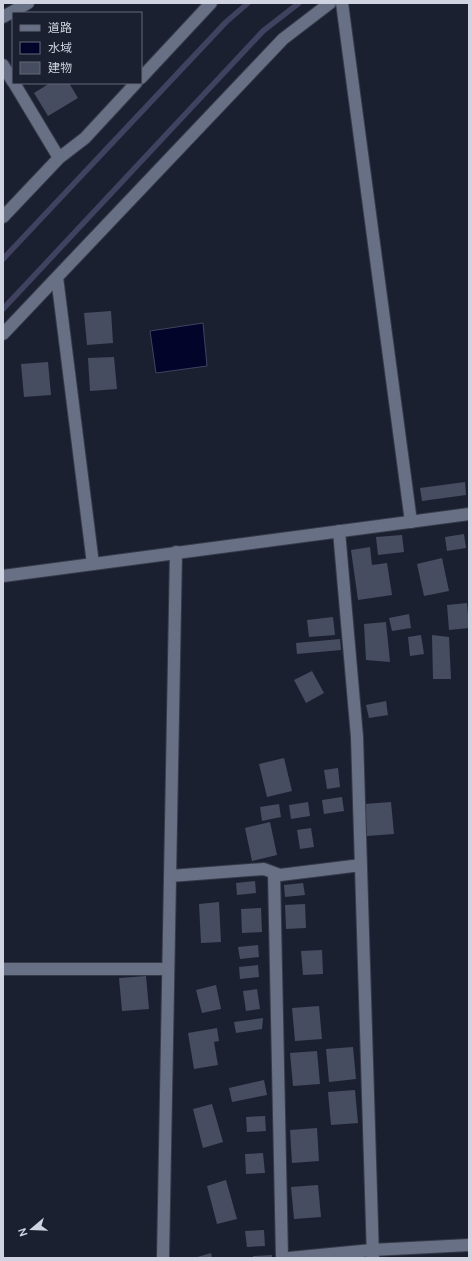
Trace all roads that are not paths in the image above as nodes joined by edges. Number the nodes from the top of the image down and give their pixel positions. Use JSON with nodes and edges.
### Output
{"nodes":[{"id":1,"x":28,"y":3,"type":"edge"},
{"id":2,"x":211,"y":3,"type":"edge"},
{"id":3,"x":330,"y":3,"type":"edge"},
{"id":4,"x":342,"y":3,"type":"edge"},
{"id":5,"x":3,"y":17,"type":"edge"},
{"id":6,"x":3,"y":65,"type":"edge"},
{"id":7,"x":142,"y":77,"type":"edge"},
{"id":8,"x":12,"y":80,"type":"edge"},
{"id":9,"x":14,"y":84,"type":"edge"},
{"id":10,"x":135,"y":84,"type":"edge"},
{"id":11,"x":59,"y":158,"type":"junction"},
{"id":12,"x":3,"y":217,"type":"edge"},
{"id":13,"x":57,"y":277,"type":"junction"},
{"id":14,"x":3,"y":334,"type":"edge"},
{"id":15,"x":469,"y":514,"type":"edge"},
{"id":16,"x":411,"y":522,"type":"junction"},
{"id":17,"x":339,"y":531,"type":"junction"},
{"id":18,"x":176,"y":552,"type":"junction"},
{"id":19,"x":93,"y":564,"type":"junction"},
{"id":20,"x":3,"y":576,"type":"edge"},
{"id":21,"x":361,"y":865,"type":"junction"},
{"id":22,"x":274,"y":873,"type":"junction"},
{"id":23,"x":170,"y":876,"type":"junction"},
{"id":24,"x":3,"y":969,"type":"edge"},
{"id":25,"x":168,"y":969,"type":"junction"},
{"id":26,"x":469,"y":1245,"type":"edge"},
{"id":27,"x":372,"y":1254,"type":"edge"},
{"id":28,"x":163,"y":1258,"type":"edge"},
{"id":29,"x":282,"y":1258,"type":"edge"},
{"id":30,"x":289,"y":1258,"type":"edge"}],
"edges":[{"from":1,"to":5,"type":"street"},
{"from":2,"to":7,"type":"street"},
{"from":3,"to":13,"type":"street"},
{"from":4,"to":16,"type":"street"},
{"from":6,"to":8,"type":"street"},
{"from":9,"to":11,"type":"street"},
{"from":10,"to":11,"type":"street"},
{"from":11,"to":12,"type":"street"},
{"from":13,"to":14,"type":"street"},
{"from":13,"to":19,"type":"street"},
{"from":15,"to":16,"type":"street"},
{"from":16,"to":17,"type":"street"},
{"from":17,"to":18,"type":"street"},
{"from":17,"to":21,"type":"street"},
{"from":18,"to":19,"type":"street"},
{"from":18,"to":23,"type":"street"},
{"from":19,"to":20,"type":"street"},
{"from":21,"to":22,"type":"street"},
{"from":21,"to":27,"type":"street"},
{"from":22,"to":23,"type":"street"},
{"from":22,"to":29,"type":"street"},
{"from":23,"to":25,"type":"street"},
{"from":24,"to":25,"type":"street"},
{"from":25,"to":28,"type":"street"},
{"from":26,"to":27,"type":"street"},
{"from":27,"to":30,"type":"street"}]}
